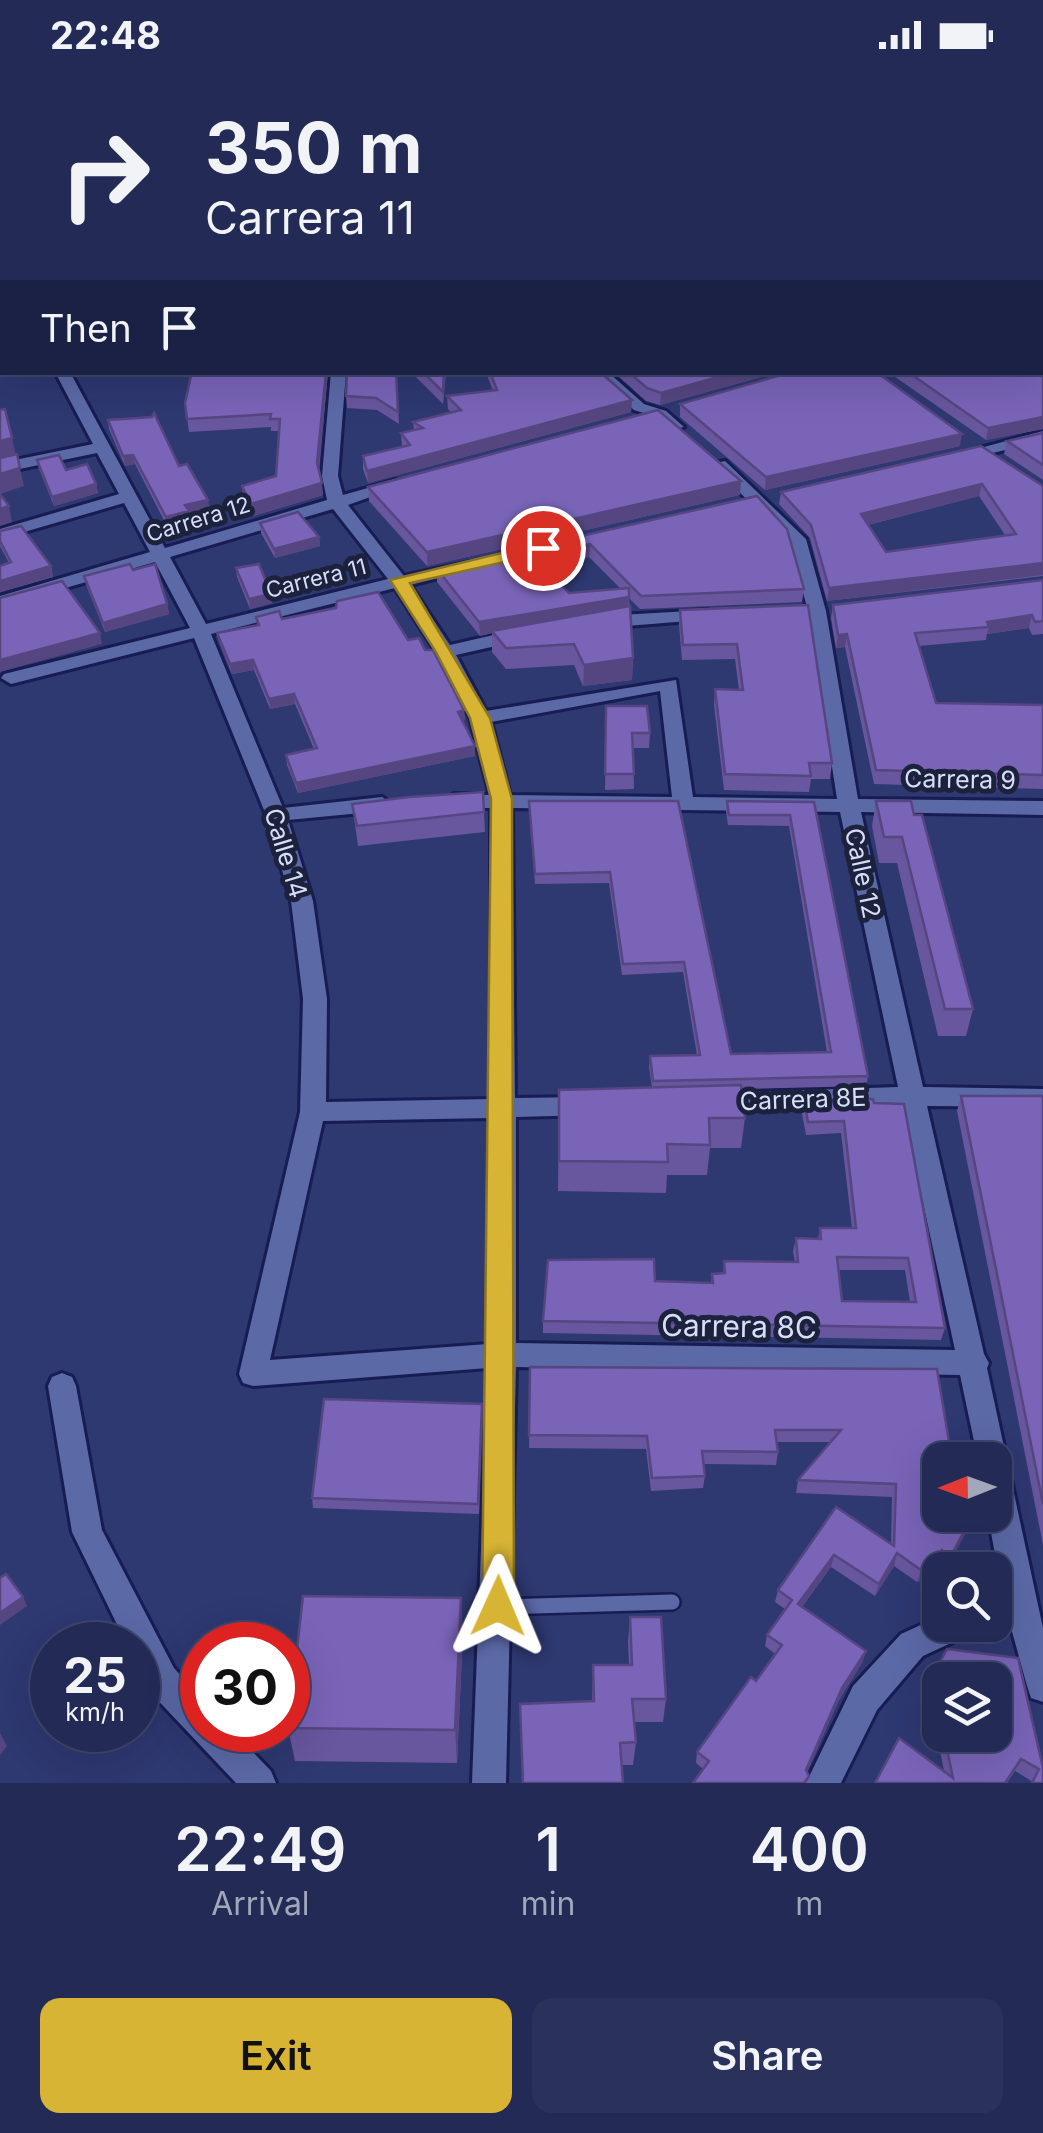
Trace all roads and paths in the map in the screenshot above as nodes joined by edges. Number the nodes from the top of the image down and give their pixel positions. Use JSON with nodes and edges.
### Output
{"nodes":[{"id":1,"x":64,"y":375,"type":"edge"},
{"id":2,"x":339,"y":375,"type":"edge"},
{"id":3,"x":605,"y":375,"type":"edge"},
{"id":4,"x":671,"y":412,"type":"junction"},
{"id":5,"x":623,"y":425,"type":"edge"},
{"id":6,"x":1043,"y":436,"type":"edge"},
{"id":7,"x":102,"y":448,"type":"junction"},
{"id":8,"x":944,"y":460,"type":"edge"},
{"id":9,"x":0,"y":468,"type":"edge"},
{"id":10,"x":413,"y":481,"type":"edge"},
{"id":11,"x":129,"y":496,"type":"junction"},
{"id":12,"x":336,"y":501,"type":"junction"},
{"id":13,"x":0,"y":534,"type":"edge"},
{"id":14,"x":159,"y":554,"type":"junction"},
{"id":15,"x":475,"y":564,"type":"edge"},
{"id":16,"x":399,"y":580,"type":"junction"},
{"id":17,"x":0,"y":602,"type":"edge"},
{"id":18,"x":722,"y":615,"type":"edge"},
{"id":19,"x":579,"y":625,"type":"edge"},
{"id":20,"x":200,"y":630,"type":"junction"},
{"id":21,"x":543,"y":631,"type":"edge"},
{"id":22,"x":445,"y":652,"type":"junction"},
{"id":23,"x":11,"y":678,"type":"dead end"},
{"id":24,"x":480,"y":718,"type":"junction"},
{"id":25,"x":502,"y":799,"type":"junction"},
{"id":26,"x":683,"y":802,"type":"junction"},
{"id":27,"x":848,"y":803,"type":"junction"},
{"id":28,"x":1043,"y":808,"type":"edge"},
{"id":29,"x":276,"y":815,"type":"junction"},
{"id":30,"x":912,"y":1096,"type":"junction"},
{"id":31,"x":1043,"y":1098,"type":"edge"},
{"id":32,"x":694,"y":1103,"type":"edge"},
{"id":33,"x":614,"y":1106,"type":"edge"},
{"id":34,"x":504,"y":1111,"type":"junction"},
{"id":35,"x":314,"y":1112,"type":"junction"},
{"id":36,"x":502,"y":1355,"type":"junction"},
{"id":37,"x":975,"y":1363,"type":"junction"},
{"id":38,"x":254,"y":1374,"type":"joint"},
{"id":39,"x":62,"y":1386,"type":"dead end"},
{"id":40,"x":990,"y":1442,"type":"edge"},
{"id":41,"x":672,"y":1602,"type":"dead end"},
{"id":42,"x":498,"y":1606,"type":"junction"},
{"id":43,"x":1012,"y":1612,"type":"edge"},
{"id":44,"x":922,"y":1640,"type":"edge"},
{"id":45,"x":1043,"y":1686,"type":"edge"},
{"id":46,"x":180,"y":1700,"type":"edge"},
{"id":47,"x":229,"y":1752,"type":"edge"},
{"id":48,"x":259,"y":1783,"type":"edge"},
{"id":49,"x":488,"y":1783,"type":"edge"},
{"id":50,"x":824,"y":1783,"type":"edge"}],
"edges":[{"from":1,"to":7,"type":"street","name":"Calle 14"},
{"from":2,"to":12,"type":"street"},
{"from":3,"to":4,"type":"street","name":"Calle 12"},
{"from":4,"to":5,"type":"street"},
{"from":4,"to":27,"type":"street","name":"Calle 12"},
{"from":6,"to":8,"type":"street"},
{"from":7,"to":9,"type":"street"},
{"from":7,"to":11,"type":"street","name":"Calle 14"},
{"from":10,"to":12,"type":"street","name":"Carrera 12"},
{"from":11,"to":13,"type":"street"},
{"from":11,"to":14,"type":"street","name":"Calle 14"},
{"from":12,"to":14,"type":"street","name":"Carrera 12"},
{"from":12,"to":16,"type":"street"},
{"from":14,"to":17,"type":"street","name":"Carrera 12"},
{"from":14,"to":20,"type":"street","name":"Calle 14"},
{"from":15,"to":16,"type":"street","name":"Carrera 11"},
{"from":16,"to":20,"type":"street","name":"Carrera 11"},
{"from":16,"to":22,"type":"street"},
{"from":18,"to":19,"type":"street"},
{"from":20,"to":23,"type":"street","name":"Carrera 11"},
{"from":20,"to":29,"type":"street","name":"Calle 14"},
{"from":21,"to":22,"type":"street"},
{"from":22,"to":24,"type":"street"},
{"from":24,"to":25,"type":"street"},
{"from":24,"to":26,"type":"street"},
{"from":25,"to":26,"type":"street","name":"Carrera 9"},
{"from":25,"to":29,"type":"street","name":"Carrera 9"},
{"from":25,"to":34,"type":"street"},
{"from":26,"to":27,"type":"street","name":"Carrera 9"},
{"from":27,"to":28,"type":"street","name":"Carrera 9"},
{"from":27,"to":30,"type":"street","name":"Calle 12"},
{"from":29,"to":35,"type":"street","name":"Calle 14"},
{"from":30,"to":31,"type":"street","name":"Carrera 8E"},
{"from":30,"to":32,"type":"street","name":"Carrera 8E"},
{"from":30,"to":37,"type":"street","name":"Calle 12"},
{"from":33,"to":34,"type":"street"},
{"from":34,"to":35,"type":"street"},
{"from":34,"to":36,"type":"street"},
{"from":35,"to":38,"type":"street","name":"Calle 14"},
{"from":36,"to":37,"type":"street","name":"Carrera 8C"},
{"from":36,"to":38,"type":"street","name":"Carrera 8C"},
{"from":36,"to":42,"type":"street"},
{"from":37,"to":40,"type":"street","name":"Calle 12"},
{"from":39,"to":46,"type":"street"},
{"from":41,"to":42,"type":"lane"},
{"from":42,"to":49,"type":"street"},
{"from":43,"to":45,"type":"street"},
{"from":44,"to":50,"type":"street"},
{"from":47,"to":48,"type":"street"}]}
